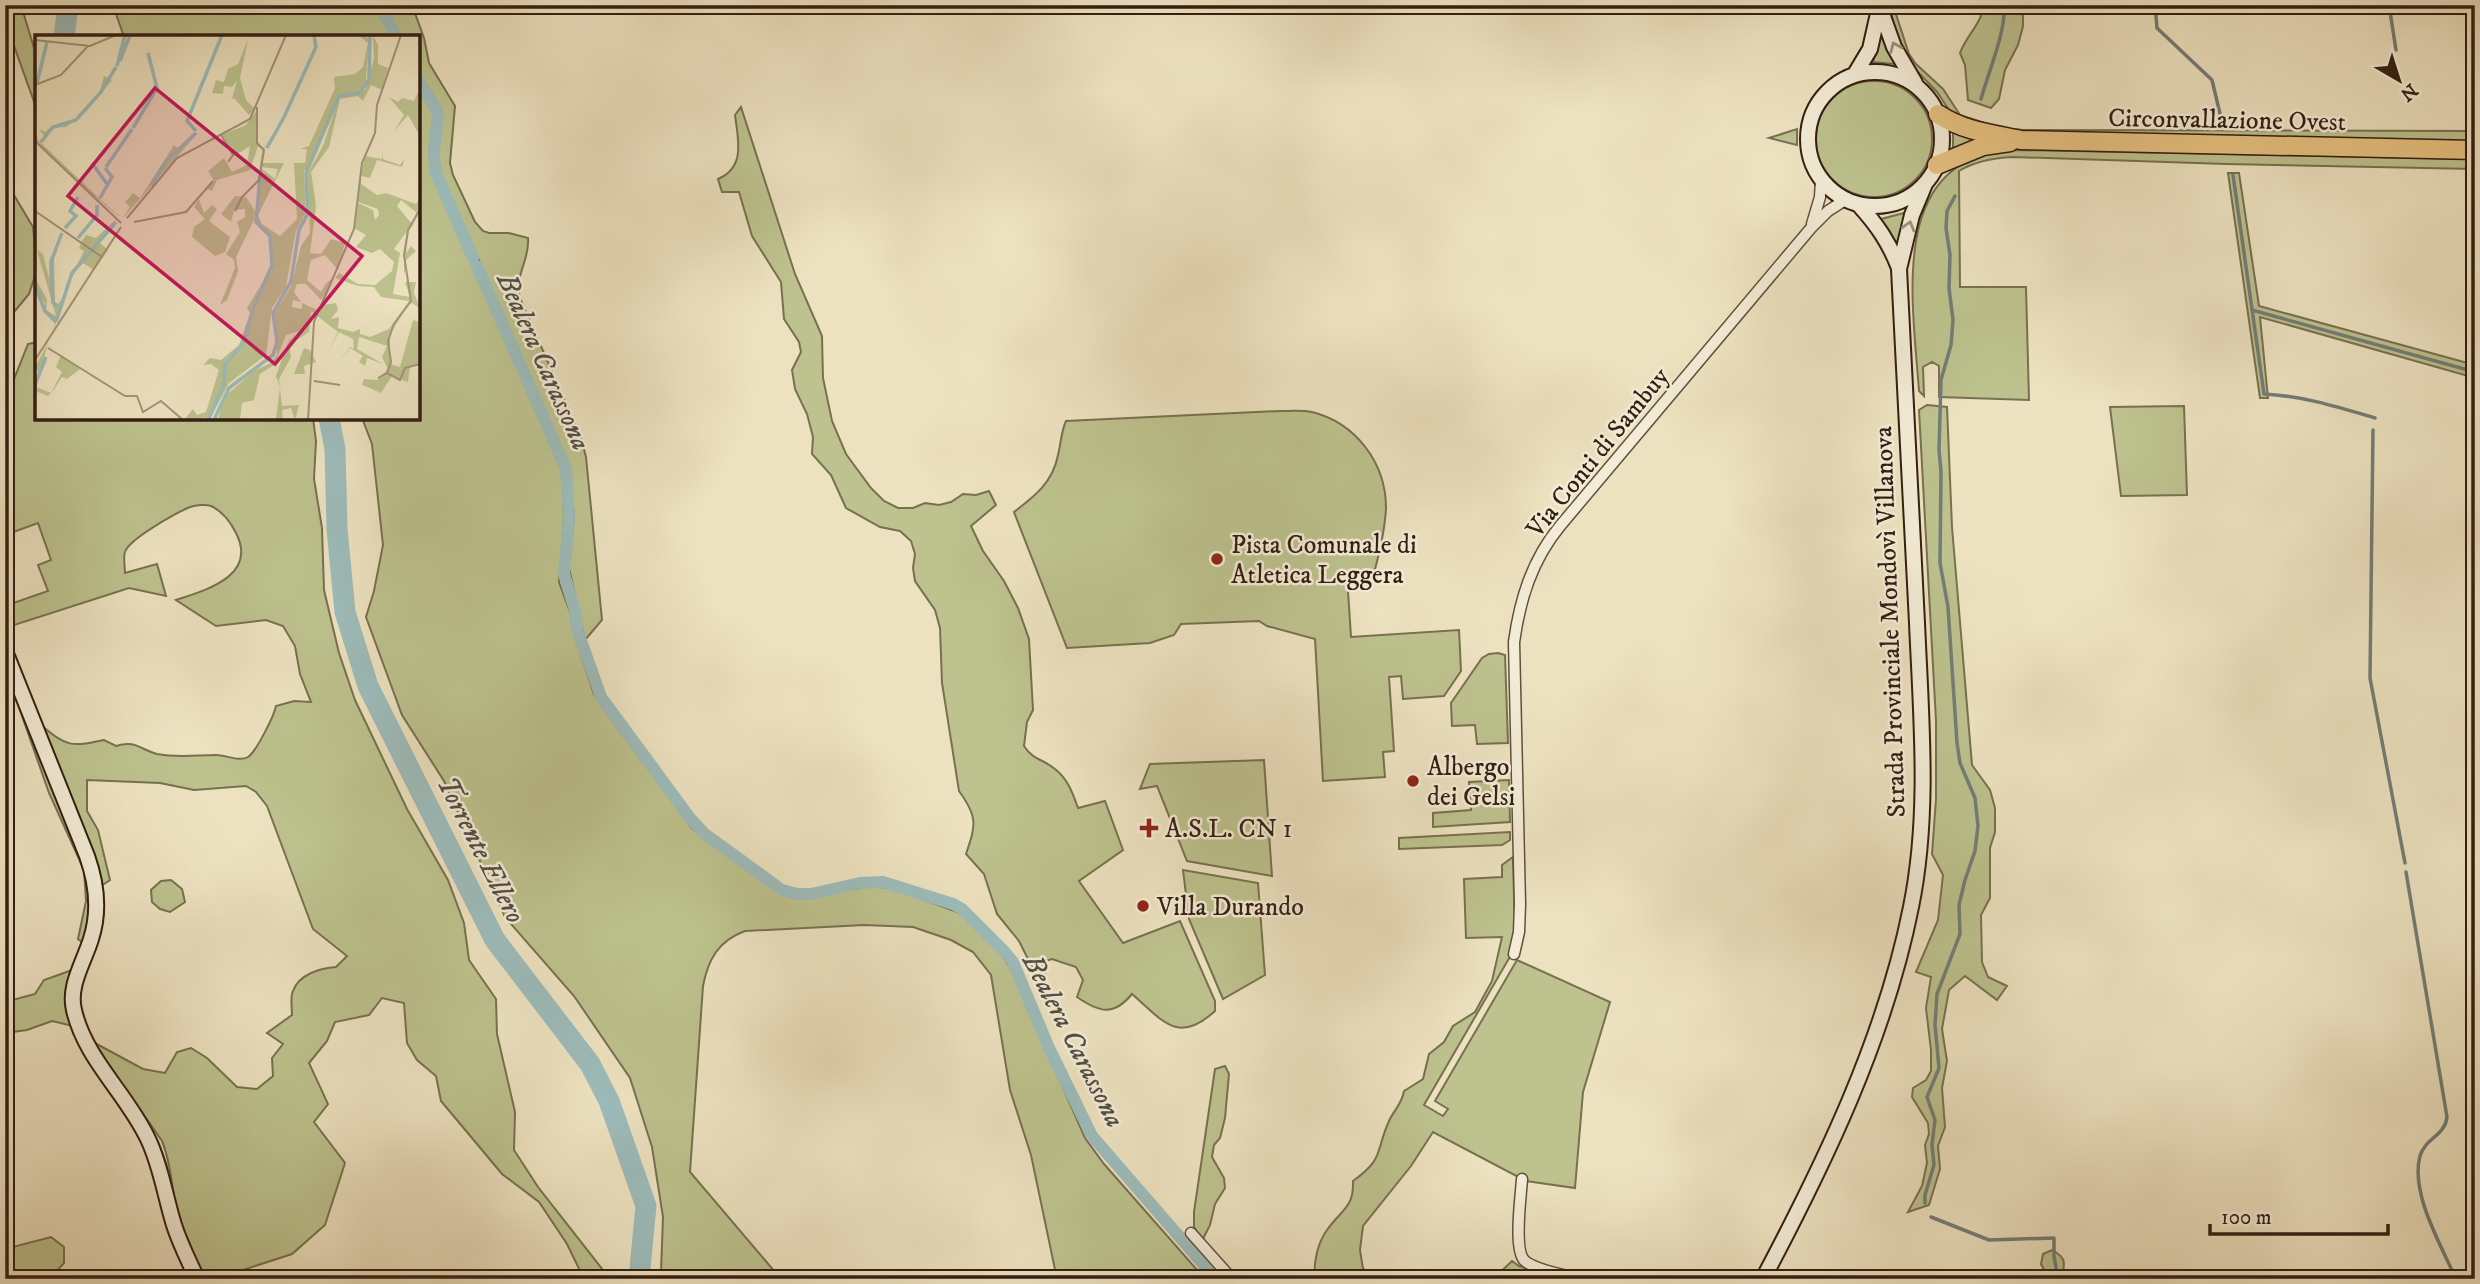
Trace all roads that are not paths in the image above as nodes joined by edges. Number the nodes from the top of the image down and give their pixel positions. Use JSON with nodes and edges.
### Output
{"nodes":[{"id":1,"x":1879,"y":6,"type":"edge"},
{"id":2,"x":1855,"y":74,"type":"junction"},
{"id":3,"x":1915,"y":85,"type":"junction"},
{"id":4,"x":1938,"y":114,"type":"junction"},
{"id":5,"x":2021,"y":139,"type":"junction"},
{"id":6,"x":2475,"y":150,"type":"edge"},
{"id":7,"x":1937,"y":165,"type":"junction"},
{"id":8,"x":1821,"y":180,"type":"junction"},
{"id":9,"x":1925,"y":184,"type":"junction"},
{"id":10,"x":1852,"y":202,"type":"junction"},
{"id":11,"x":1811,"y":228,"type":"junction"},
{"id":12,"x":1899,"y":270,"type":"junction"},
{"id":13,"x":5,"y":651,"type":"edge"},
{"id":14,"x":1514,"y":954,"type":"dead end"},
{"id":15,"x":1522,"y":1179,"type":"dead end"},
{"id":16,"x":1191,"y":1233,"type":"dead end"},
{"id":17,"x":197,"y":1279,"type":"edge"},
{"id":18,"x":1232,"y":1279,"type":"edge"},
{"id":19,"x":1578,"y":1279,"type":"edge"},
{"id":20,"x":1763,"y":1279,"type":"edge"}],
"edges":[{"from":1,"to":2,"type":"main road"},
{"from":3,"to":1,"type":"main road","one_way":true},
{"from":2,"to":3,"type":"main road"},
{"from":2,"to":8,"type":"main road"},
{"from":3,"to":4,"type":"main road"},
{"from":4,"to":5,"type":"highway"},
{"from":4,"to":7,"type":"main road"},
{"from":5,"to":6,"type":"highway","name":"Circonvallazione Ovest"},
{"from":5,"to":7,"type":"highway"},
{"from":7,"to":9,"type":"main road"},
{"from":8,"to":10,"type":"main road"},
{"from":8,"to":11,"type":"street","name":"Via Conti di Sambuy"},
{"from":9,"to":10,"type":"main road"},
{"from":12,"to":9,"type":"main road","name":"Strada Provinciale Mondovì Villanova","one_way":true},
{"from":10,"to":11,"type":"street","name":"Via Conti di Sambuy"},
{"from":10,"to":12,"type":"main road","name":"Strada Provinciale Mondovì Villanova"},
{"from":11,"to":14,"type":"street","name":"Via Conti di Sambuy"},
{"from":12,"to":20,"type":"main road","name":"Strada Provinciale Mondovì Villanova"},
{"from":13,"to":17,"type":"main road"},
{"from":15,"to":19,"type":"street"},
{"from":16,"to":18,"type":"street"}]}
